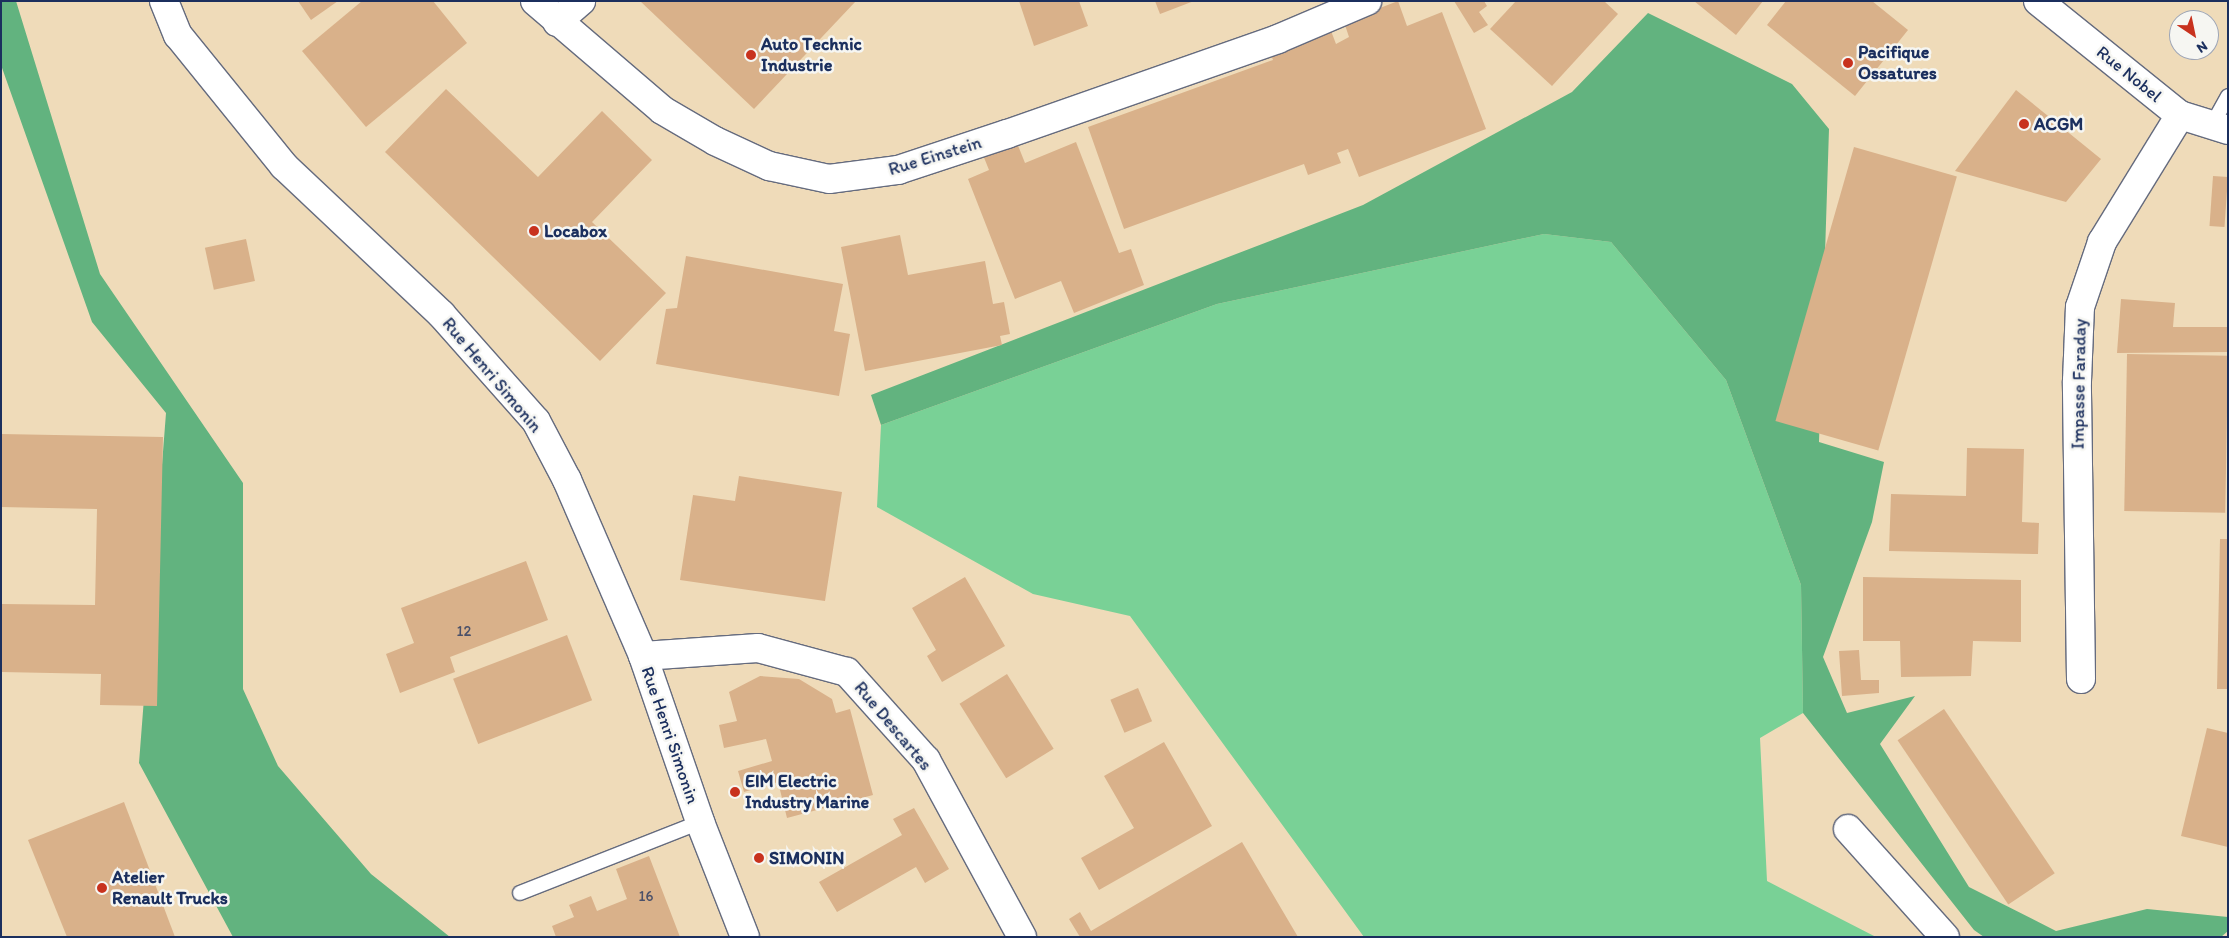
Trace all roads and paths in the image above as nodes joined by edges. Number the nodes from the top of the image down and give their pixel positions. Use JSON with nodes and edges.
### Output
{"nodes":[{"id":1,"x":164,"y":1,"type":"edge"},
{"id":2,"x":535,"y":1,"type":"edge"},
{"id":3,"x":581,"y":1,"type":"edge"},
{"id":4,"x":1367,"y":1,"type":"edge"},
{"id":5,"x":2038,"y":1,"type":"edge"},
{"id":6,"x":557,"y":22,"type":"junction"},
{"id":7,"x":2228,"y":96,"type":"edge"},
{"id":8,"x":2180,"y":116,"type":"junction"},
{"id":9,"x":2220,"y":127,"type":"edge"},
{"id":10,"x":643,"y":656,"type":"junction"},
{"id":11,"x":2081,"y":679,"type":"dead end"},
{"id":12,"x":700,"y":822,"type":"junction"},
{"id":13,"x":1848,"y":829,"type":"dead end"},
{"id":14,"x":520,"y":893,"type":"dead end"},
{"id":15,"x":745,"y":937,"type":"edge"},
{"id":16,"x":1022,"y":937,"type":"edge"},
{"id":17,"x":1945,"y":937,"type":"edge"}],
"edges":[{"from":1,"to":10,"type":"street","name":"Rue Henri Simonin"},
{"from":2,"to":6,"type":"street","name":"Rue Einstein"},
{"from":3,"to":6,"type":"street"},
{"from":4,"to":6,"type":"street","name":"Rue Einstein"},
{"from":5,"to":8,"type":"street","name":"Rue Nobel"},
{"from":7,"to":9,"type":"lane"},
{"from":8,"to":9,"type":"street","name":"Rue Nobel"},
{"from":8,"to":11,"type":"street","name":"Impasse Faraday"},
{"from":10,"to":12,"type":"street","name":"Rue Henri Simonin"},
{"from":10,"to":16,"type":"street","name":"Rue Descartes"},
{"from":12,"to":14,"type":"lane"},
{"from":12,"to":15,"type":"street","name":"Rue Henri Simonin"},
{"from":13,"to":17,"type":"street"}]}
